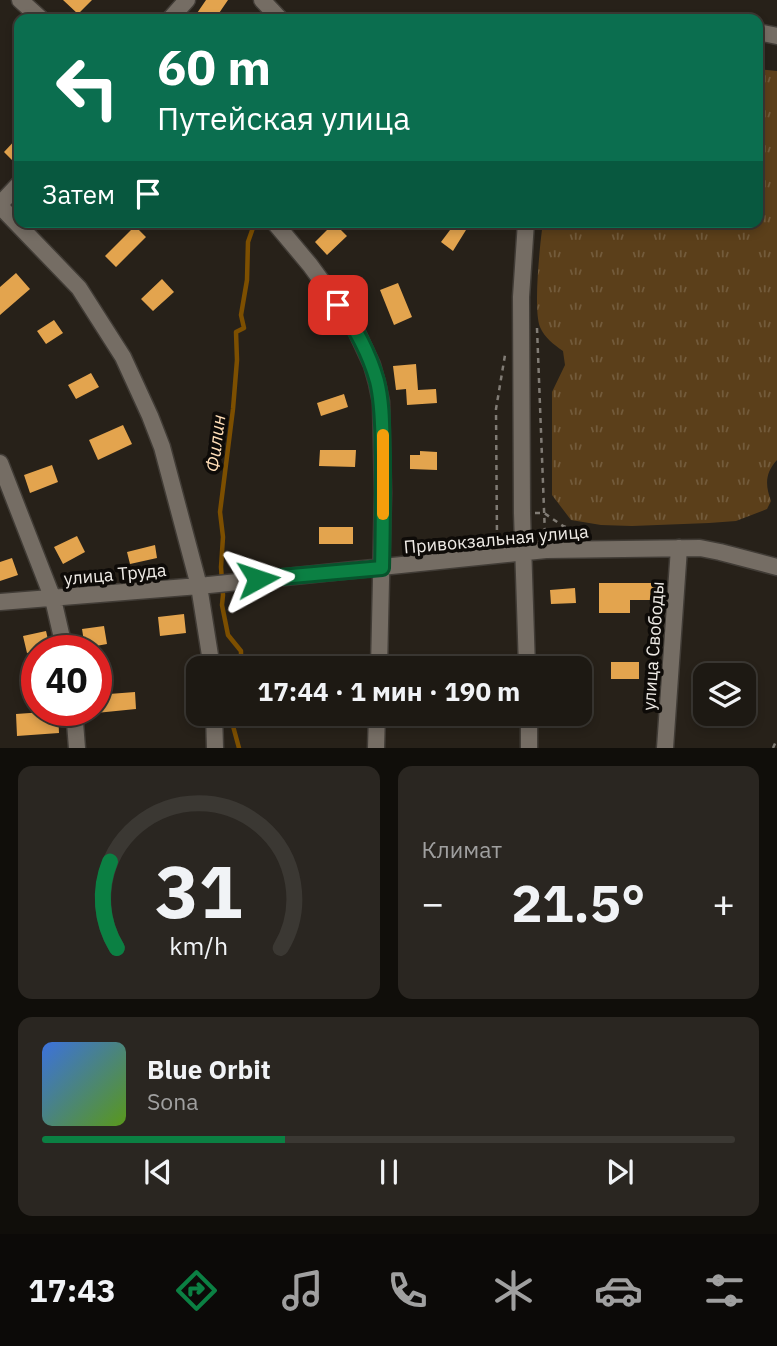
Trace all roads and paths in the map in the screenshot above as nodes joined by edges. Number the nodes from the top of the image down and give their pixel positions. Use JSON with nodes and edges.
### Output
{"nodes":[{"id":1,"x":20,"y":0,"type":"edge"},
{"id":2,"x":187,"y":0,"type":"edge"},
{"id":3,"x":263,"y":0,"type":"edge"},
{"id":4,"x":35,"y":14,"type":"edge"},
{"id":5,"x":174,"y":14,"type":"edge"},
{"id":6,"x":275,"y":14,"type":"edge"},
{"id":7,"x":14,"y":190,"type":"edge"},
{"id":8,"x":0,"y":206,"type":"edge"},
{"id":9,"x":14,"y":221,"type":"edge"},
{"id":10,"x":21,"y":228,"type":"edge"},
{"id":11,"x":279,"y":228,"type":"edge"},
{"id":12,"x":526,"y":228,"type":"edge"},
{"id":13,"x":536,"y":323,"type":"dead end"},
{"id":14,"x":507,"y":346,"type":"dead end"},
{"id":15,"x":0,"y":463,"type":"edge"},
{"id":16,"x":545,"y":526,"type":"dead end"},
{"id":17,"x":497,"y":528,"type":"dead end"},
{"id":18,"x":679,"y":548,"type":"junction"},
{"id":19,"x":523,"y":552,"type":"junction"},
{"id":20,"x":382,"y":568,"type":"junction"},
{"id":21,"x":777,"y":569,"type":"edge"},
{"id":22,"x":234,"y":582,"type":"joint"},
{"id":23,"x":207,"y":585,"type":"junction"},
{"id":24,"x":53,"y":598,"type":"junction"},
{"id":25,"x":0,"y":602,"type":"edge"},
{"id":26,"x":61,"y":635,"type":"edge"},
{"id":27,"x":211,"y":656,"type":"edge"},
{"id":28,"x":379,"y":656,"type":"edge"},
{"id":29,"x":527,"y":656,"type":"edge"},
{"id":30,"x":75,"y":726,"type":"edge"},
{"id":31,"x":214,"y":726,"type":"edge"},
{"id":32,"x":377,"y":726,"type":"edge"},
{"id":33,"x":528,"y":726,"type":"edge"},
{"id":34,"x":777,"y":739,"type":"edge"},
{"id":35,"x":76,"y":747,"type":"edge"},
{"id":36,"x":215,"y":747,"type":"edge"},
{"id":37,"x":376,"y":747,"type":"edge"},
{"id":38,"x":529,"y":747,"type":"edge"},
{"id":39,"x":665,"y":747,"type":"edge"},
{"id":40,"x":774,"y":747,"type":"edge"}],
"edges":[{"from":1,"to":4,"type":"street"},
{"from":2,"to":5,"type":"street"},
{"from":3,"to":6,"type":"street"},
{"from":7,"to":8,"type":"street"},
{"from":8,"to":9,"type":"street"},
{"from":10,"to":23,"type":"street"},
{"from":11,"to":20,"type":"street"},
{"from":12,"to":19,"type":"street"},
{"from":13,"to":16,"type":"path"},
{"from":14,"to":17,"type":"path"},
{"from":15,"to":24,"type":"street"},
{"from":18,"to":19,"type":"street","name":"Привокзальная улица"},
{"from":18,"to":21,"type":"street","name":"Привокзальная улица"},
{"from":18,"to":39,"type":"street","name":"улица Свободы"},
{"from":19,"to":20,"type":"street","name":"Привокзальная улица"},
{"from":19,"to":29,"type":"street"},
{"from":20,"to":22,"type":"street","name":"Привокзальная улица"},
{"from":20,"to":28,"type":"street"},
{"from":22,"to":23,"type":"street","name":"улица Труда"},
{"from":23,"to":24,"type":"street","name":"улица Труда"},
{"from":23,"to":27,"type":"street"},
{"from":24,"to":25,"type":"street","name":"улица Труда"},
{"from":24,"to":26,"type":"street"},
{"from":30,"to":35,"type":"street"},
{"from":31,"to":36,"type":"street"},
{"from":32,"to":37,"type":"street"},
{"from":33,"to":38,"type":"street"},
{"from":34,"to":40,"type":"path"}]}
